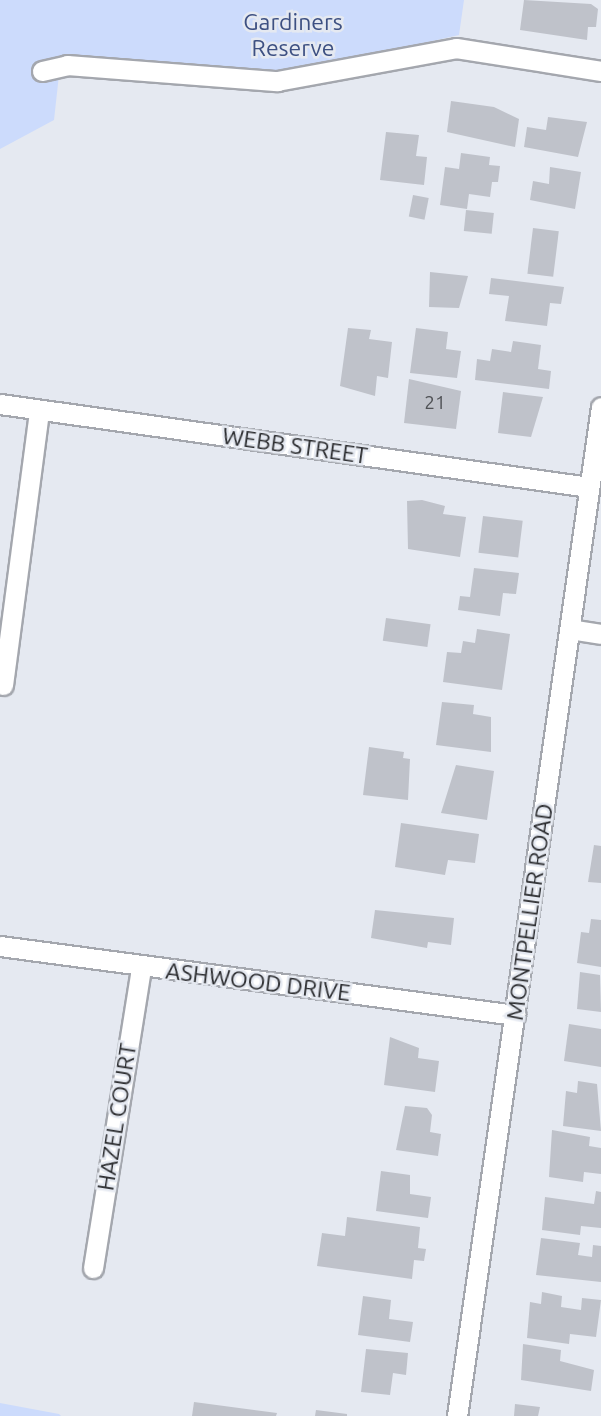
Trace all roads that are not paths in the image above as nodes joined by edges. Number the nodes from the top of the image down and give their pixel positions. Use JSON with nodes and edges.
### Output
{"nodes":[{"id":1,"x":42,"y":71,"type":"dead end"},
{"id":2,"x":601,"y":71,"type":"edge"},
{"id":3,"x":0,"y":404,"type":"edge"},
{"id":4,"x":601,"y":407,"type":"edge"},
{"id":5,"x":40,"y":410,"type":"junction"},
{"id":6,"x":589,"y":487,"type":"junction"},
{"id":7,"x":570,"y":629,"type":"junction"},
{"id":8,"x":601,"y":634,"type":"edge"},
{"id":9,"x":3,"y":685,"type":"dead end"},
{"id":10,"x":0,"y":946,"type":"edge"},
{"id":11,"x":141,"y":967,"type":"junction"},
{"id":12,"x":516,"y":1015,"type":"junction"},
{"id":13,"x":93,"y":1268,"type":"dead end"},
{"id":14,"x":457,"y":1416,"type":"edge"}],
"edges":[{"from":1,"to":2,"type":"street"},
{"from":3,"to":5,"type":"street","name":"WEBB STREET"},
{"from":4,"to":6,"type":"street","name":"MONTPELLIER ROAD"},
{"from":5,"to":6,"type":"street","name":"WEBB STREET"},
{"from":5,"to":9,"type":"street"},
{"from":6,"to":7,"type":"street","name":"MONTPELLIER ROAD"},
{"from":7,"to":8,"type":"street"},
{"from":7,"to":12,"type":"street","name":"MONTPELLIER ROAD"},
{"from":10,"to":11,"type":"street","name":"ASHWOOD DRIVE"},
{"from":11,"to":12,"type":"street","name":"ASHWOOD DRIVE"},
{"from":11,"to":13,"type":"street","name":"HAZEL COURT"},
{"from":12,"to":14,"type":"street","name":"MONTPELLIER ROAD"}]}
